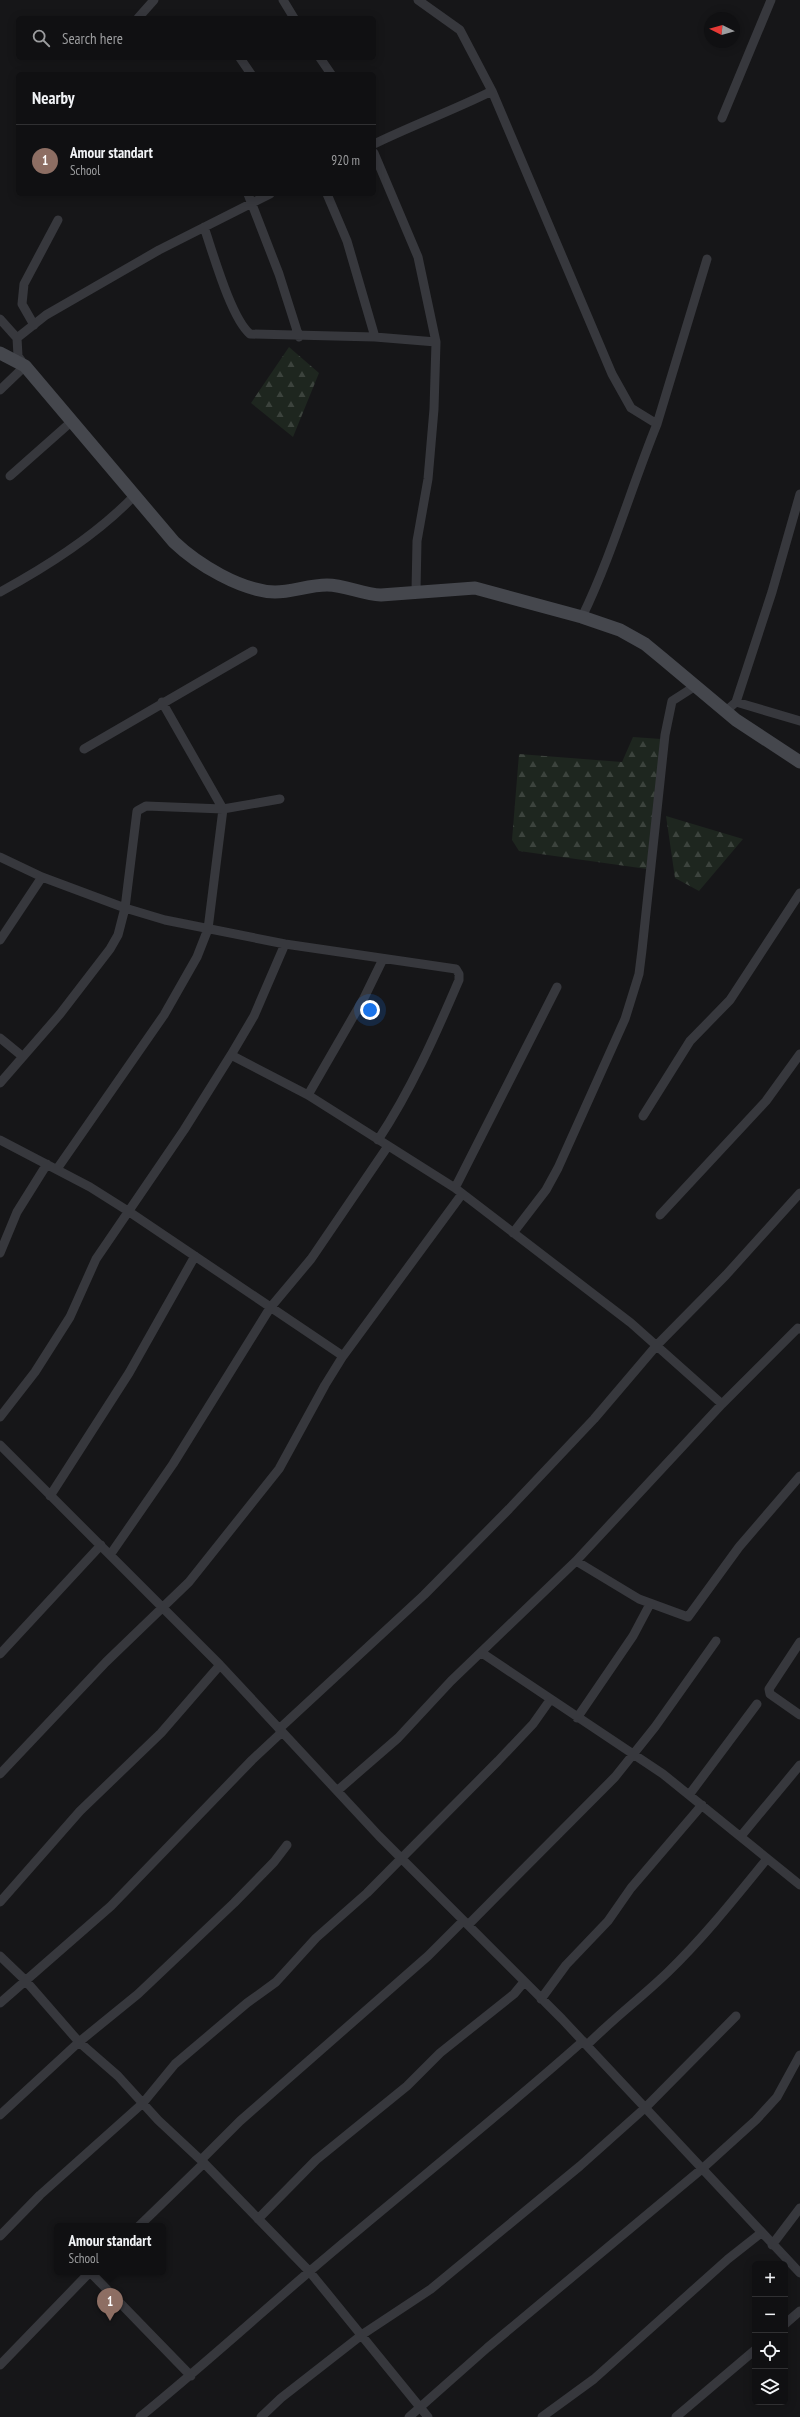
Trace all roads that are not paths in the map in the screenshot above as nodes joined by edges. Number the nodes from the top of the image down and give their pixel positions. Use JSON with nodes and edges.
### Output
{"nodes":[{"id":1,"x":154,"y":0,"type":"edge"},
{"id":2,"x":283,"y":0,"type":"edge"},
{"id":3,"x":418,"y":0,"type":"edge"},
{"id":4,"x":771,"y":0,"type":"edge"},
{"id":5,"x":140,"y":16,"type":"edge"},
{"id":6,"x":293,"y":16,"type":"edge"},
{"id":7,"x":241,"y":60,"type":"edge"},
{"id":8,"x":321,"y":60,"type":"edge"},
{"id":9,"x":250,"y":72,"type":"edge"},
{"id":10,"x":330,"y":72,"type":"edge"},
{"id":11,"x":492,"y":91,"type":"junction"},
{"id":12,"x":722,"y":118,"type":"dead end"},
{"id":13,"x":376,"y":143,"type":"edge"},
{"id":14,"x":376,"y":158,"type":"edge"},
{"id":15,"x":260,"y":196,"type":"edge"},
{"id":16,"x":328,"y":196,"type":"edge"},
{"id":17,"x":250,"y":198,"type":"edge"},
{"id":18,"x":58,"y":220,"type":"dead end"},
{"id":19,"x":204,"y":227,"type":"junction"},
{"id":20,"x":707,"y":259,"type":"dead end"},
{"id":21,"x":0,"y":319,"type":"edge"},
{"id":22,"x":34,"y":325,"type":"junction"},
{"id":23,"x":299,"y":337,"type":"junction"},
{"id":24,"x":375,"y":337,"type":"junction"},
{"id":25,"x":17,"y":338,"type":"junction"},
{"id":26,"x":436,"y":342,"type":"junction"},
{"id":27,"x":0,"y":353,"type":"edge"},
{"id":28,"x":25,"y":366,"type":"junction"},
{"id":29,"x":0,"y":390,"type":"edge"},
{"id":30,"x":71,"y":422,"type":"junction"},
{"id":31,"x":657,"y":424,"type":"junction"},
{"id":32,"x":10,"y":476,"type":"dead end"},
{"id":33,"x":800,"y":494,"type":"edge"},
{"id":34,"x":135,"y":495,"type":"junction"},
{"id":35,"x":416,"y":591,"type":"junction"},
{"id":36,"x":0,"y":592,"type":"edge"},
{"id":37,"x":582,"y":617,"type":"junction"},
{"id":38,"x":253,"y":651,"type":"dead end"},
{"id":39,"x":697,"y":685,"type":"junction"},
{"id":40,"x":162,"y":702,"type":"junction"},
{"id":41,"x":731,"y":706,"type":"junction"},
{"id":42,"x":800,"y":721,"type":"edge"},
{"id":43,"x":84,"y":749,"type":"dead end"},
{"id":44,"x":800,"y":762,"type":"edge"},
{"id":45,"x":280,"y":799,"type":"dead end"},
{"id":46,"x":223,"y":809,"type":"junction"},
{"id":47,"x":0,"y":857,"type":"edge"},
{"id":48,"x":42,"y":877,"type":"junction"},
{"id":49,"x":800,"y":893,"type":"edge"},
{"id":50,"x":125,"y":908,"type":"junction"},
{"id":51,"x":208,"y":929,"type":"junction"},
{"id":52,"x":0,"y":940,"type":"edge"},
{"id":53,"x":285,"y":944,"type":"junction"},
{"id":54,"x":383,"y":959,"type":"junction"},
{"id":55,"x":557,"y":987,"type":"dead end"},
{"id":56,"x":0,"y":1038,"type":"edge"},
{"id":57,"x":800,"y":1054,"type":"edge"},
{"id":58,"x":231,"y":1055,"type":"junction"},
{"id":59,"x":22,"y":1056,"type":"junction"},
{"id":60,"x":0,"y":1083,"type":"edge"},
{"id":61,"x":308,"y":1095,"type":"junction"},
{"id":62,"x":643,"y":1116,"type":"dead end"},
{"id":63,"x":0,"y":1140,"type":"edge"},
{"id":64,"x":378,"y":1140,"type":"junction"},
{"id":65,"x":388,"y":1146,"type":"junction"},
{"id":66,"x":47,"y":1164,"type":"junction"},
{"id":67,"x":57,"y":1169,"type":"junction"},
{"id":68,"x":458,"y":1191,"type":"junction"},
{"id":69,"x":800,"y":1193,"type":"edge"},
{"id":70,"x":128,"y":1211,"type":"junction"},
{"id":71,"x":660,"y":1215,"type":"dead end"},
{"id":72,"x":513,"y":1234,"type":"junction"},
{"id":73,"x":0,"y":1253,"type":"edge"},
{"id":74,"x":195,"y":1256,"type":"junction"},
{"id":75,"x":270,"y":1308,"type":"junction"},
{"id":76,"x":800,"y":1328,"type":"edge"},
{"id":77,"x":657,"y":1345,"type":"junction"},
{"id":78,"x":343,"y":1356,"type":"junction"},
{"id":79,"x":722,"y":1404,"type":"junction"},
{"id":80,"x":0,"y":1417,"type":"edge"},
{"id":81,"x":0,"y":1445,"type":"edge"},
{"id":82,"x":800,"y":1476,"type":"edge"},
{"id":83,"x":50,"y":1496,"type":"junction"},
{"id":84,"x":101,"y":1545,"type":"junction"},
{"id":85,"x":110,"y":1555,"type":"junction"},
{"id":86,"x":576,"y":1562,"type":"junction"},
{"id":87,"x":650,"y":1604,"type":"junction"},
{"id":88,"x":161,"y":1607,"type":"junction"},
{"id":89,"x":716,"y":1641,"type":"dead end"},
{"id":90,"x":800,"y":1642,"type":"edge"},
{"id":91,"x":482,"y":1653,"type":"junction"},
{"id":92,"x":0,"y":1654,"type":"edge"},
{"id":93,"x":220,"y":1665,"type":"junction"},
{"id":94,"x":550,"y":1700,"type":"junction"},
{"id":95,"x":757,"y":1704,"type":"dead end"},
{"id":96,"x":800,"y":1715,"type":"edge"},
{"id":97,"x":577,"y":1718,"type":"junction"},
{"id":98,"x":281,"y":1731,"type":"junction"},
{"id":99,"x":634,"y":1754,"type":"junction"},
{"id":100,"x":800,"y":1765,"type":"edge"},
{"id":101,"x":0,"y":1774,"type":"edge"},
{"id":102,"x":337,"y":1791,"type":"junction"},
{"id":103,"x":689,"y":1795,"type":"junction"},
{"id":104,"x":702,"y":1805,"type":"junction"},
{"id":105,"x":741,"y":1836,"type":"junction"},
{"id":106,"x":287,"y":1845,"type":"dead end"},
{"id":107,"x":401,"y":1858,"type":"junction"},
{"id":108,"x":766,"y":1860,"type":"junction"},
{"id":109,"x":799,"y":1881,"type":"edge"},
{"id":110,"x":0,"y":1902,"type":"edge"},
{"id":111,"x":465,"y":1923,"type":"junction"},
{"id":112,"x":0,"y":1956,"type":"edge"},
{"id":113,"x":25,"y":1980,"type":"junction"},
{"id":114,"x":524,"y":1982,"type":"junction"},
{"id":115,"x":541,"y":1999,"type":"junction"},
{"id":116,"x":0,"y":2003,"type":"edge"},
{"id":117,"x":736,"y":2016,"type":"dead end"},
{"id":118,"x":79,"y":2042,"type":"junction"},
{"id":119,"x":585,"y":2043,"type":"junction"},
{"id":120,"x":800,"y":2055,"type":"edge"},
{"id":121,"x":143,"y":2103,"type":"junction"},
{"id":122,"x":646,"y":2107,"type":"junction"},
{"id":123,"x":0,"y":2115,"type":"edge"},
{"id":124,"x":202,"y":2162,"type":"junction"},
{"id":125,"x":703,"y":2168,"type":"junction"},
{"id":126,"x":800,"y":2208,"type":"edge"},
{"id":127,"x":258,"y":2219,"type":"junction"},
{"id":128,"x":142,"y":2223,"type":"edge"},
{"id":129,"x":761,"y":2233,"type":"junction"},
{"id":130,"x":0,"y":2236,"type":"edge"},
{"id":131,"x":772,"y":2245,"type":"junction"},
{"id":132,"x":309,"y":2271,"type":"junction"},
{"id":133,"x":800,"y":2273,"type":"edge"},
{"id":134,"x":87,"y":2275,"type":"edge"},
{"id":135,"x":93,"y":2275,"type":"edge"},
{"id":136,"x":800,"y":2312,"type":"edge"},
{"id":137,"x":788,"y":2322,"type":"edge"},
{"id":138,"x":362,"y":2334,"type":"junction"},
{"id":139,"x":752,"y":2353,"type":"edge"},
{"id":140,"x":0,"y":2365,"type":"edge"},
{"id":141,"x":191,"y":2376,"type":"junction"},
{"id":142,"x":419,"y":2408,"type":"junction"},
{"id":143,"x":140,"y":2417,"type":"edge"},
{"id":144,"x":260,"y":2417,"type":"edge"},
{"id":145,"x":409,"y":2417,"type":"edge"},
{"id":146,"x":428,"y":2417,"type":"edge"},
{"id":147,"x":542,"y":2417,"type":"edge"},
{"id":148,"x":676,"y":2417,"type":"edge"}],
"edges":[{"from":1,"to":5,"type":"street"},
{"from":2,"to":6,"type":"street"},
{"from":3,"to":11,"type":"street"},
{"from":4,"to":12,"type":"street"},
{"from":7,"to":9,"type":"street"},
{"from":8,"to":10,"type":"street"},
{"from":11,"to":13,"type":"street"},
{"from":11,"to":31,"type":"street"},
{"from":14,"to":26,"type":"street"},
{"from":15,"to":17,"type":"street"},
{"from":16,"to":24,"type":"street"},
{"from":17,"to":19,"type":"street"},
{"from":17,"to":23,"type":"street"},
{"from":18,"to":22,"type":"street"},
{"from":19,"to":22,"type":"street"},
{"from":19,"to":23,"type":"street"},
{"from":20,"to":31,"type":"street"},
{"from":21,"to":25,"type":"street"},
{"from":22,"to":25,"type":"street"},
{"from":23,"to":24,"type":"street"},
{"from":24,"to":26,"type":"street"},
{"from":25,"to":28,"type":"street"},
{"from":26,"to":35,"type":"street"},
{"from":27,"to":28,"type":"street"},
{"from":28,"to":29,"type":"street"},
{"from":28,"to":30,"type":"street"},
{"from":30,"to":32,"type":"street"},
{"from":30,"to":34,"type":"street"},
{"from":31,"to":37,"type":"street"},
{"from":33,"to":41,"type":"street"},
{"from":34,"to":35,"type":"street"},
{"from":34,"to":36,"type":"street"},
{"from":35,"to":37,"type":"street"},
{"from":37,"to":39,"type":"street"},
{"from":38,"to":40,"type":"street"},
{"from":39,"to":41,"type":"street"},
{"from":39,"to":72,"type":"street"},
{"from":40,"to":43,"type":"street"},
{"from":40,"to":46,"type":"street"},
{"from":41,"to":42,"type":"street"},
{"from":41,"to":44,"type":"street"},
{"from":45,"to":46,"type":"street"},
{"from":46,"to":50,"type":"street"},
{"from":46,"to":51,"type":"street"},
{"from":47,"to":48,"type":"street"},
{"from":48,"to":50,"type":"street"},
{"from":48,"to":52,"type":"street"},
{"from":49,"to":62,"type":"street"},
{"from":50,"to":51,"type":"street"},
{"from":50,"to":59,"type":"street"},
{"from":51,"to":53,"type":"street"},
{"from":51,"to":67,"type":"street"},
{"from":53,"to":54,"type":"street"},
{"from":53,"to":58,"type":"street"},
{"from":54,"to":61,"type":"street"},
{"from":54,"to":64,"type":"street"},
{"from":55,"to":68,"type":"street"},
{"from":56,"to":59,"type":"street"},
{"from":57,"to":71,"type":"street"},
{"from":58,"to":61,"type":"street"},
{"from":58,"to":70,"type":"street"},
{"from":59,"to":60,"type":"street"},
{"from":61,"to":64,"type":"street"},
{"from":63,"to":66,"type":"street"},
{"from":64,"to":65,"type":"street"},
{"from":65,"to":68,"type":"street"},
{"from":65,"to":75,"type":"street"},
{"from":66,"to":67,"type":"street"},
{"from":66,"to":73,"type":"street"},
{"from":67,"to":70,"type":"street"},
{"from":68,"to":72,"type":"street"},
{"from":68,"to":78,"type":"street"},
{"from":69,"to":77,"type":"street"},
{"from":70,"to":74,"type":"street"},
{"from":70,"to":80,"type":"street"},
{"from":72,"to":77,"type":"street"},
{"from":74,"to":75,"type":"street"},
{"from":74,"to":83,"type":"street"},
{"from":75,"to":78,"type":"street"},
{"from":75,"to":85,"type":"street"},
{"from":76,"to":79,"type":"street"},
{"from":77,"to":79,"type":"street"},
{"from":77,"to":98,"type":"street"},
{"from":78,"to":88,"type":"street"},
{"from":79,"to":86,"type":"street"},
{"from":81,"to":83,"type":"street"},
{"from":82,"to":87,"type":"street"},
{"from":83,"to":84,"type":"street"},
{"from":84,"to":85,"type":"street"},
{"from":84,"to":92,"type":"street"},
{"from":85,"to":88,"type":"street"},
{"from":86,"to":87,"type":"street"},
{"from":86,"to":91,"type":"street"},
{"from":87,"to":97,"type":"street"},
{"from":88,"to":93,"type":"street"},
{"from":88,"to":101,"type":"street"},
{"from":89,"to":99,"type":"street"},
{"from":90,"to":96,"type":"street"},
{"from":91,"to":94,"type":"street"},
{"from":91,"to":102,"type":"street"},
{"from":93,"to":98,"type":"street"},
{"from":93,"to":110,"type":"street"},
{"from":94,"to":97,"type":"street"},
{"from":94,"to":107,"type":"street"},
{"from":95,"to":103,"type":"street"},
{"from":97,"to":99,"type":"street"},
{"from":98,"to":102,"type":"street"},
{"from":98,"to":113,"type":"street"},
{"from":99,"to":103,"type":"street"},
{"from":99,"to":111,"type":"street"},
{"from":100,"to":105,"type":"street"},
{"from":102,"to":107,"type":"street"},
{"from":103,"to":104,"type":"street"},
{"from":104,"to":105,"type":"street"},
{"from":104,"to":115,"type":"street"},
{"from":105,"to":108,"type":"street"},
{"from":106,"to":118,"type":"street"},
{"from":107,"to":111,"type":"street"},
{"from":107,"to":121,"type":"street"},
{"from":108,"to":109,"type":"street"},
{"from":108,"to":119,"type":"street"},
{"from":111,"to":114,"type":"street"},
{"from":111,"to":124,"type":"street"},
{"from":112,"to":113,"type":"street"},
{"from":113,"to":116,"type":"street"},
{"from":113,"to":118,"type":"street"},
{"from":114,"to":115,"type":"street"},
{"from":114,"to":127,"type":"street"},
{"from":115,"to":119,"type":"street"},
{"from":117,"to":122,"type":"street"},
{"from":118,"to":121,"type":"street"},
{"from":118,"to":123,"type":"street"},
{"from":119,"to":122,"type":"street"},
{"from":119,"to":132,"type":"street"},
{"from":120,"to":125,"type":"street"},
{"from":121,"to":124,"type":"street"},
{"from":121,"to":130,"type":"street"},
{"from":122,"to":125,"type":"street"},
{"from":122,"to":138,"type":"street"},
{"from":124,"to":127,"type":"street"},
{"from":124,"to":128,"type":"street"},
{"from":125,"to":129,"type":"street"},
{"from":125,"to":142,"type":"street"},
{"from":126,"to":131,"type":"street"},
{"from":127,"to":132,"type":"street"},
{"from":129,"to":131,"type":"street"},
{"from":129,"to":147,"type":"street"},
{"from":131,"to":133,"type":"street"},
{"from":132,"to":138,"type":"street"},
{"from":132,"to":141,"type":"street"},
{"from":134,"to":140,"type":"street"},
{"from":135,"to":141,"type":"street"},
{"from":136,"to":137,"type":"street"},
{"from":138,"to":142,"type":"street"},
{"from":138,"to":144,"type":"street"},
{"from":139,"to":148,"type":"street"},
{"from":141,"to":143,"type":"street"},
{"from":142,"to":145,"type":"street"},
{"from":142,"to":146,"type":"street"}]}
